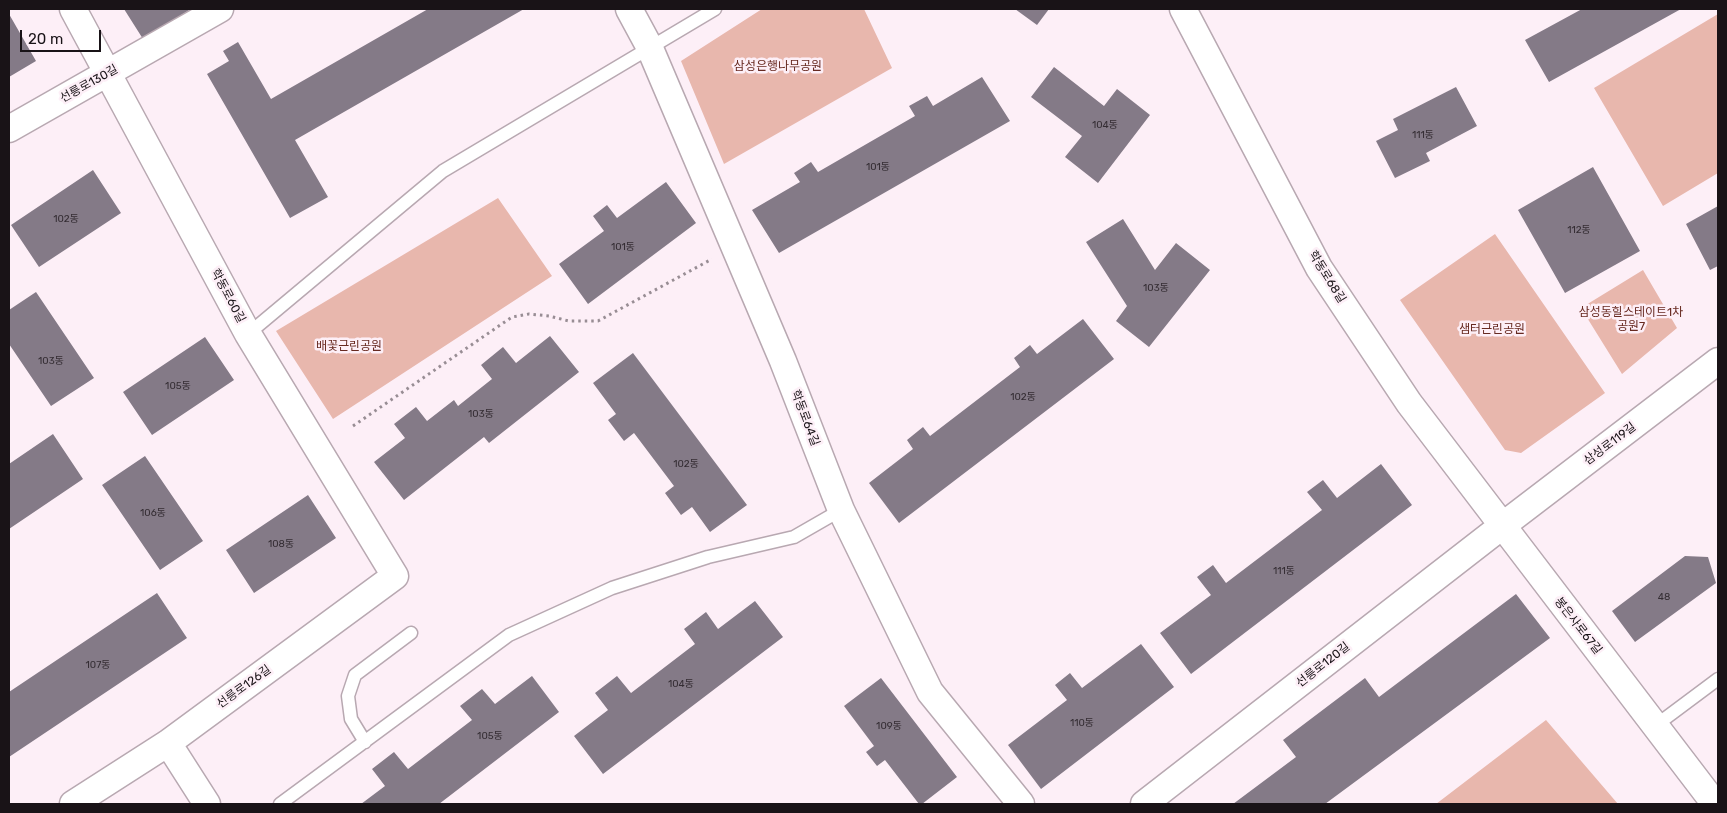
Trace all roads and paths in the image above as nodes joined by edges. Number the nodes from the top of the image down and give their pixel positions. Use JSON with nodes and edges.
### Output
{"nodes":[{"id":1,"x":73,"y":9,"type":"edge"},
{"id":2,"x":220,"y":9,"type":"edge"},
{"id":3,"x":629,"y":9,"type":"edge"},
{"id":4,"x":715,"y":9,"type":"edge"},
{"id":5,"x":1183,"y":9,"type":"edge"},
{"id":6,"x":649,"y":46,"type":"junction"},
{"id":7,"x":108,"y":73,"type":"junction"},
{"id":8,"x":9,"y":129,"type":"edge"},
{"id":9,"x":734,"y":247,"type":"junction"},
{"id":10,"x":248,"y":334,"type":"junction"},
{"id":11,"x":1718,"y":361,"type":"edge"},
{"id":12,"x":353,"y":426,"type":"dead end"},
{"id":13,"x":841,"y":510,"type":"junction"},
{"id":14,"x":1502,"y":526,"type":"junction"},
{"id":15,"x":395,"y":576,"type":"joint"},
{"id":16,"x":411,"y":633,"type":"dead end"},
{"id":17,"x":1718,"y":679,"type":"edge"},
{"id":18,"x":1655,"y":726,"type":"junction"},
{"id":19,"x":365,"y":742,"type":"junction"},
{"id":20,"x":168,"y":743,"type":"junction"},
{"id":21,"x":87,"y":801,"type":"edge"},
{"id":22,"x":207,"y":804,"type":"edge"},
{"id":23,"x":280,"y":804,"type":"edge"},
{"id":24,"x":1021,"y":804,"type":"edge"},
{"id":25,"x":1144,"y":804,"type":"edge"},
{"id":26,"x":1715,"y":804,"type":"edge"}],
"edges":[{"from":1,"to":7,"type":"street","name":"학동로60길"},
{"from":2,"to":7,"type":"street","name":"선릉로130길"},
{"from":3,"to":6,"type":"street","name":"학동로64길"},
{"from":4,"to":6,"type":"lane"},
{"from":5,"to":14,"type":"street","name":"학동로68길"},
{"from":6,"to":9,"type":"street","name":"학동로64길"},
{"from":6,"to":10,"type":"lane"},
{"from":7,"to":8,"type":"street","name":"선릉로130길"},
{"from":7,"to":10,"type":"street","name":"학동로60길"},
{"from":9,"to":12,"type":"path"},
{"from":9,"to":13,"type":"street","name":"학동로64길"},
{"from":10,"to":15,"type":"street","name":"학동로60길"},
{"from":11,"to":14,"type":"street","name":"삼성로119길"},
{"from":13,"to":19,"type":"lane"},
{"from":13,"to":24,"type":"street","name":"학동로64길"},
{"from":14,"to":18,"type":"street","name":"봉은사로67길"},
{"from":14,"to":25,"type":"street","name":"선릉로120길"},
{"from":15,"to":20,"type":"street","name":"선릉로126길"},
{"from":16,"to":19,"type":"lane"},
{"from":17,"to":18,"type":"lane"},
{"from":18,"to":26,"type":"street","name":"봉은사로67길"},
{"from":19,"to":23,"type":"lane"},
{"from":20,"to":21,"type":"street","name":"선릉로126길"},
{"from":20,"to":22,"type":"street"}]}
